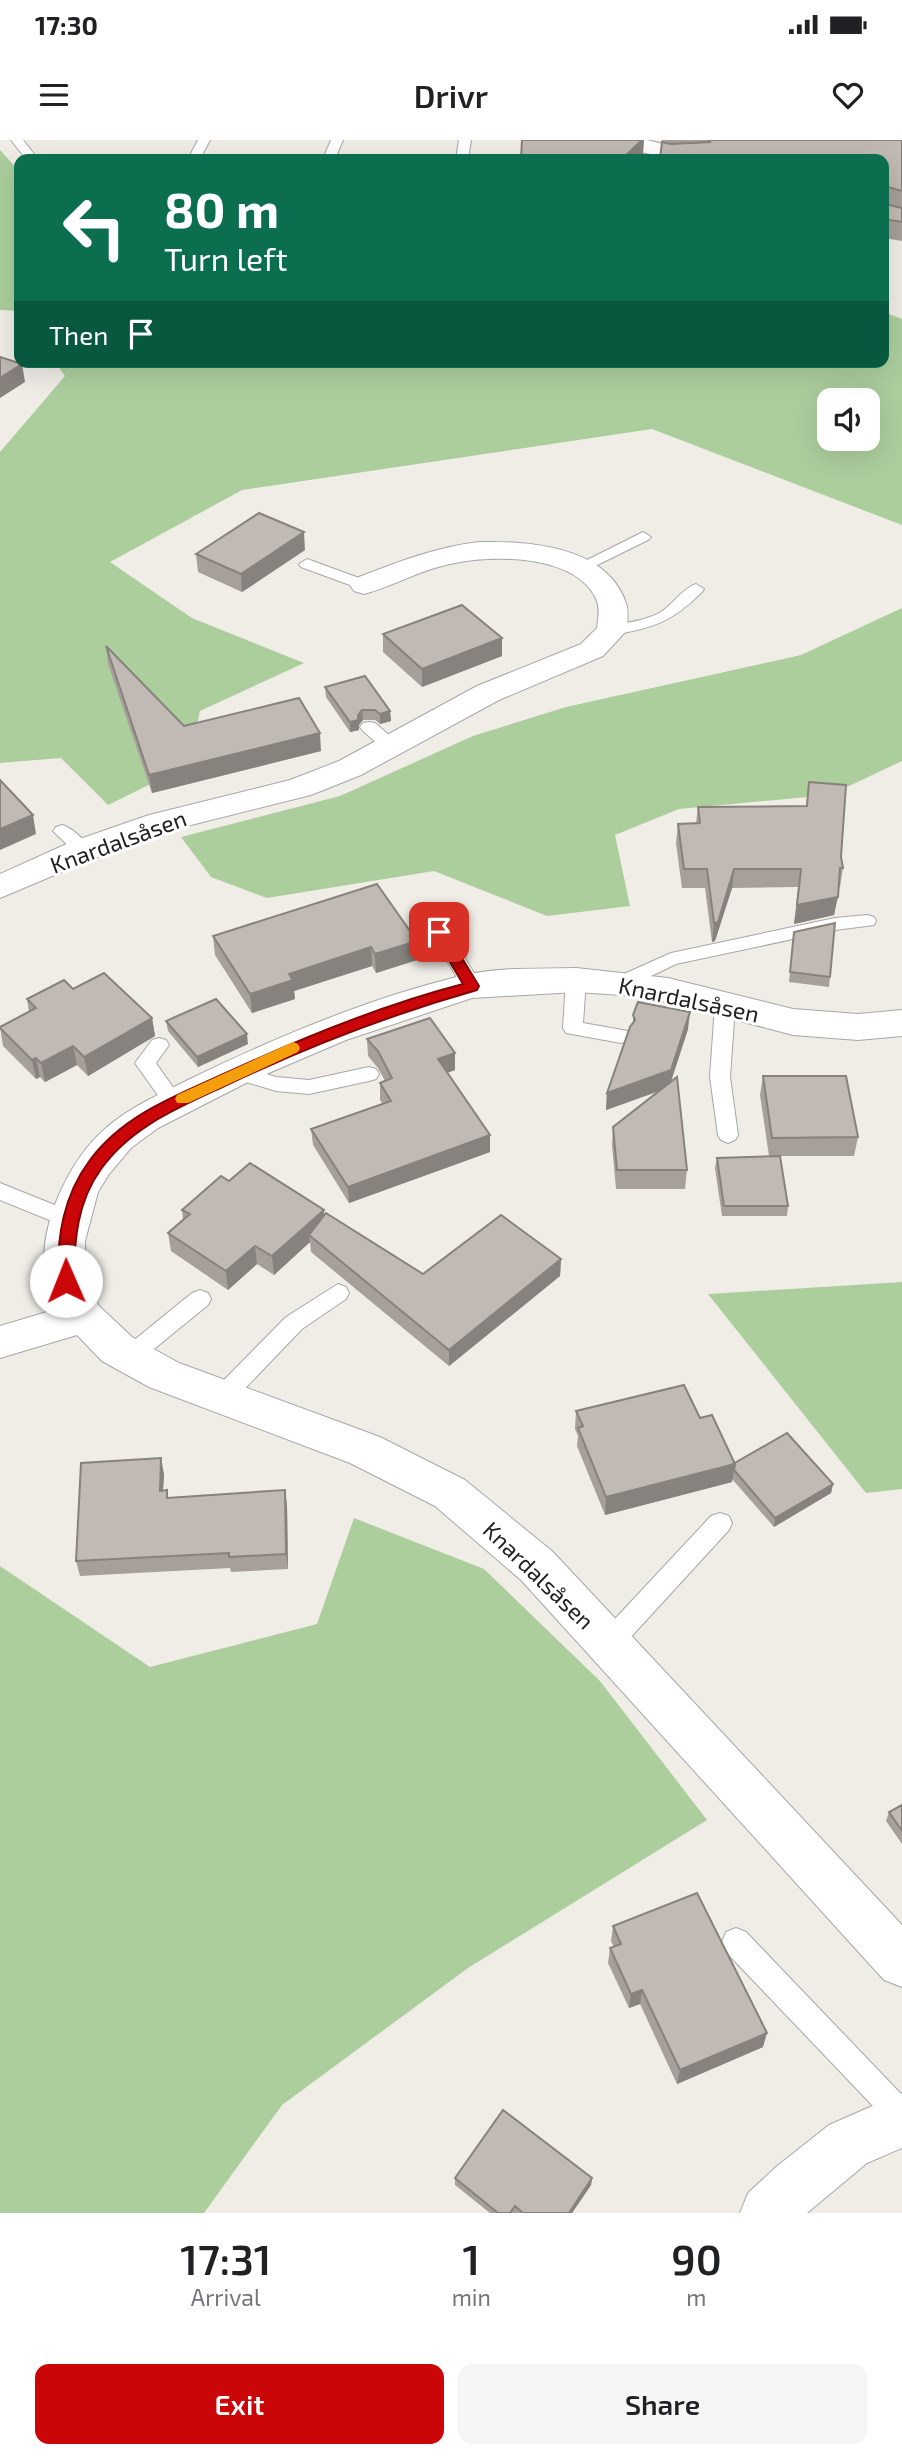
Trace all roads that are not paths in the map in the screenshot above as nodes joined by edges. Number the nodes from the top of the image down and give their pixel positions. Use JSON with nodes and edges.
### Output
{"nodes":[{"id":1,"x":17,"y":140,"type":"edge"},
{"id":2,"x":622,"y":140,"type":"edge"},
{"id":3,"x":28,"y":154,"type":"edge"},
{"id":4,"x":676,"y":154,"type":"edge"},
{"id":5,"x":642,"y":537,"type":"dead end"},
{"id":6,"x":307,"y":564,"type":"dead end"},
{"id":7,"x":579,"y":568,"type":"junction"},
{"id":8,"x":364,"y":585,"type":"joint"},
{"id":9,"x":696,"y":589,"type":"dead end"},
{"id":10,"x":611,"y":630,"type":"junction"},
{"id":11,"x":369,"y":727,"type":"dead end"},
{"id":12,"x":393,"y":747,"type":"junction"},
{"id":13,"x":0,"y":887,"type":"edge"},
{"id":14,"x":867,"y":921,"type":"dead end"},
{"id":15,"x":439,"y":932,"type":"dead end"},
{"id":16,"x":576,"y":980,"type":"junction"},
{"id":17,"x":622,"y":983,"type":"junction"},
{"id":18,"x":472,"y":986,"type":"junction"},
{"id":19,"x":725,"y":1006,"type":"junction"},
{"id":20,"x":901,"y":1024,"type":"edge"},
{"id":21,"x":621,"y":1036,"type":"dead end"},
{"id":22,"x":159,"y":1045,"type":"dead end"},
{"id":23,"x":237,"y":1072,"type":"junction"},
{"id":24,"x":369,"y":1074,"type":"dead end"},
{"id":25,"x":174,"y":1103,"type":"junction"},
{"id":26,"x":728,"y":1135,"type":"dead end"},
{"id":27,"x":0,"y":1191,"type":"edge"},
{"id":28,"x":69,"y":1220,"type":"junction"},
{"id":29,"x":338,"y":1293,"type":"dead end"},
{"id":30,"x":200,"y":1299,"type":"dead end"},
{"id":31,"x":85,"y":1317,"type":"junction"},
{"id":32,"x":0,"y":1342,"type":"edge"},
{"id":33,"x":130,"y":1356,"type":"junction"},
{"id":34,"x":222,"y":1397,"type":"junction"},
{"id":35,"x":720,"y":1523,"type":"dead end"},
{"id":36,"x":609,"y":1643,"type":"junction"},
{"id":37,"x":736,"y":1942,"type":"dead end"},
{"id":38,"x":902,"y":1962,"type":"edge"},
{"id":39,"x":902,"y":2118,"type":"edge"},
{"id":40,"x":768,"y":2213,"type":"edge"}],
"edges":[{"from":1,"to":3,"type":"lane"},
{"from":2,"to":4,"type":"street"},
{"from":5,"to":7,"type":"lane"},
{"from":6,"to":8,"type":"lane"},
{"from":7,"to":8,"type":"street"},
{"from":7,"to":10,"type":"street"},
{"from":9,"to":10,"type":"lane"},
{"from":10,"to":12,"type":"street","name":"Knardalsåsen"},
{"from":11,"to":12,"type":"lane"},
{"from":12,"to":13,"type":"street","name":"Knardalsåsen"},
{"from":14,"to":17,"type":"lane"},
{"from":15,"to":18,"type":"lane"},
{"from":16,"to":17,"type":"street","name":"Knardalsåsen"},
{"from":16,"to":18,"type":"street","name":"Knardalsåsen"},
{"from":16,"to":21,"type":"lane"},
{"from":17,"to":19,"type":"street","name":"Knardalsåsen"},
{"from":18,"to":23,"type":"street","name":"Knardalsåsen"},
{"from":19,"to":20,"type":"street","name":"Knardalsåsen"},
{"from":19,"to":26,"type":"lane"},
{"from":22,"to":25,"type":"lane"},
{"from":23,"to":24,"type":"lane"},
{"from":23,"to":25,"type":"street","name":"Knardalsåsen"},
{"from":25,"to":28,"type":"street","name":"Knardalsåsen"},
{"from":27,"to":28,"type":"lane"},
{"from":28,"to":31,"type":"street","name":"Knardalsåsen"},
{"from":29,"to":34,"type":"lane"},
{"from":30,"to":33,"type":"lane"},
{"from":31,"to":32,"type":"street"},
{"from":31,"to":33,"type":"street","name":"Knardalsåsen"},
{"from":33,"to":34,"type":"street","name":"Knardalsåsen"},
{"from":34,"to":36,"type":"street","name":"Knardalsåsen"},
{"from":35,"to":36,"type":"lane"},
{"from":36,"to":38,"type":"street","name":"Knardalsåsen"},
{"from":37,"to":39,"type":"lane"},
{"from":39,"to":40,"type":"street"}]}
